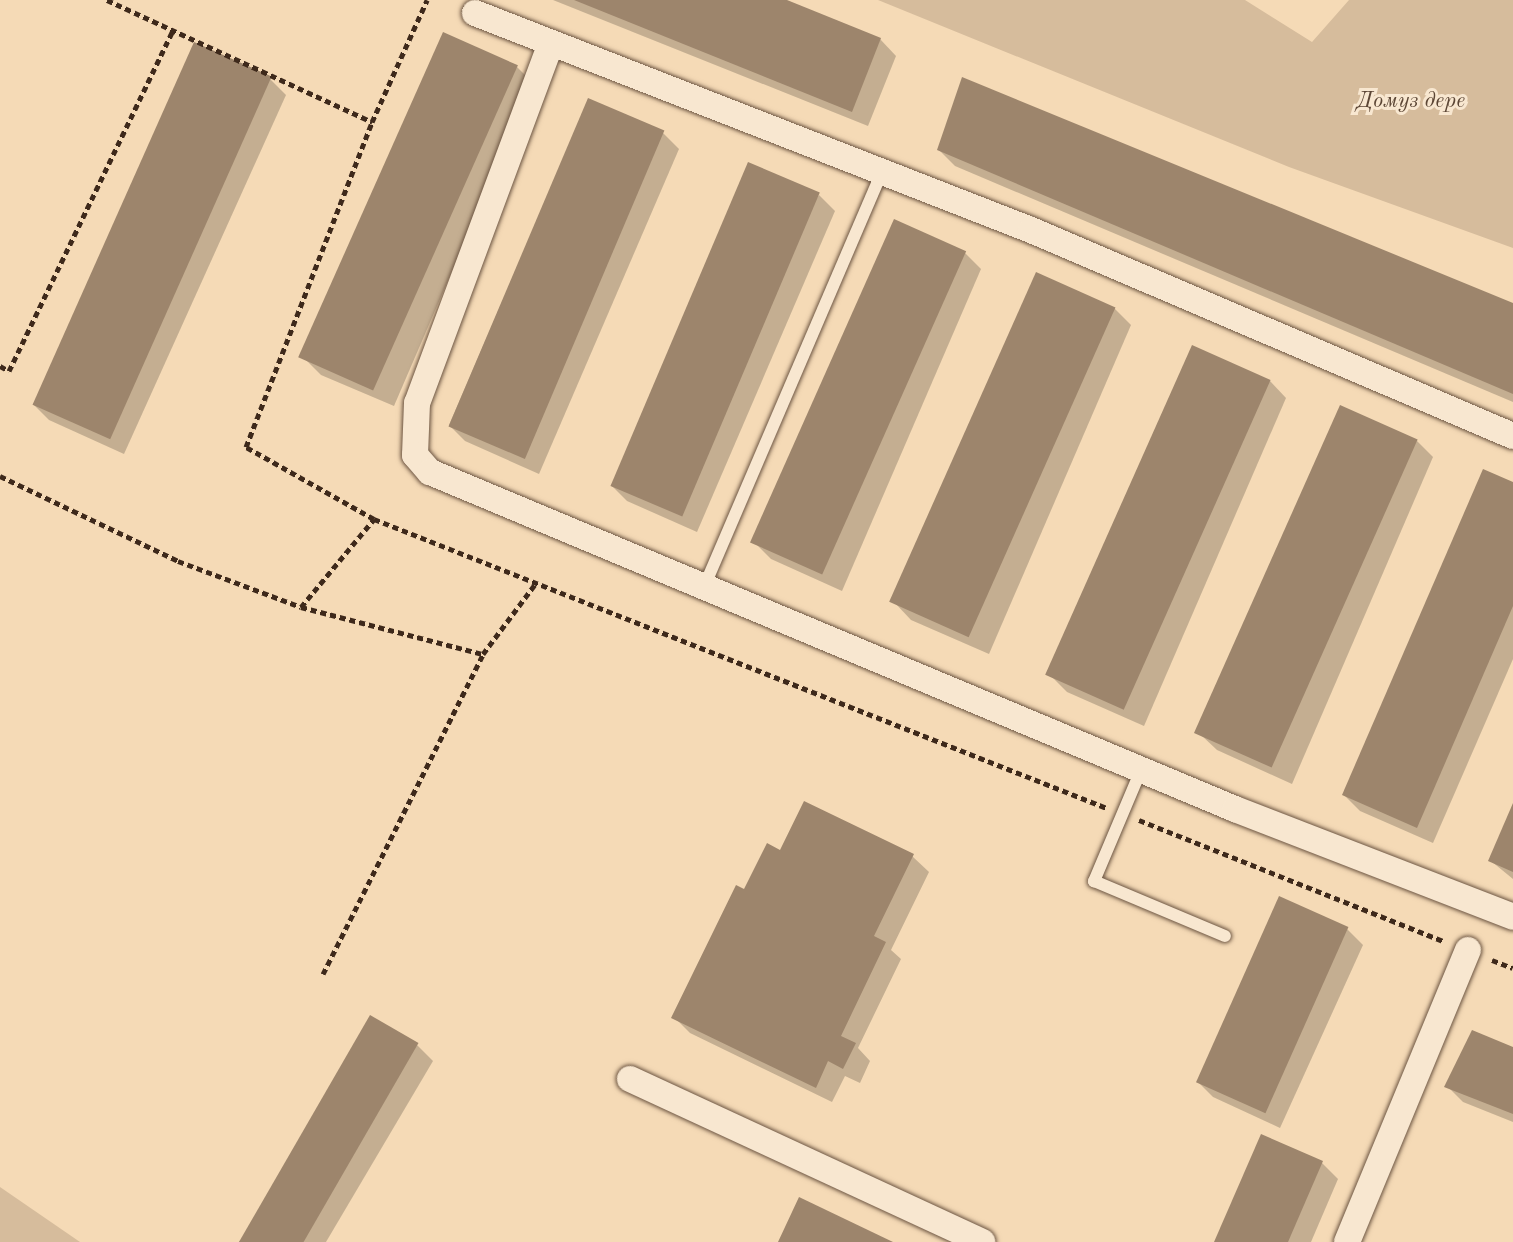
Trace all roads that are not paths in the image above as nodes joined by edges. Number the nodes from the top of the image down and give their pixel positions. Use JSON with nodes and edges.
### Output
{"nodes":[{"id":1,"x":475,"y":13,"type":"dead end"},
{"id":2,"x":551,"y":43,"type":"junction"},
{"id":3,"x":882,"y":172,"type":"junction"},
{"id":4,"x":1513,"y":436,"type":"edge"},
{"id":5,"x":704,"y":587,"type":"junction"},
{"id":6,"x":1141,"y":770,"type":"junction"},
{"id":7,"x":1513,"y":917,"type":"edge"},
{"id":8,"x":1225,"y":936,"type":"dead end"},
{"id":9,"x":1468,"y":950,"type":"road end"},
{"id":10,"x":630,"y":1079,"type":"dead end"},
{"id":11,"x":982,"y":1242,"type":"edge"},
{"id":12,"x":1347,"y":1242,"type":"edge"}],
"edges":[{"from":1,"to":2,"type":"street"},
{"from":2,"to":3,"type":"street"},
{"from":2,"to":5,"type":"street"},
{"from":3,"to":4,"type":"street"},
{"from":3,"to":5,"type":"lane"},
{"from":5,"to":6,"type":"street"},
{"from":6,"to":7,"type":"street"},
{"from":6,"to":8,"type":"lane"},
{"from":9,"to":12,"type":"street"},
{"from":10,"to":11,"type":"street"}]}
